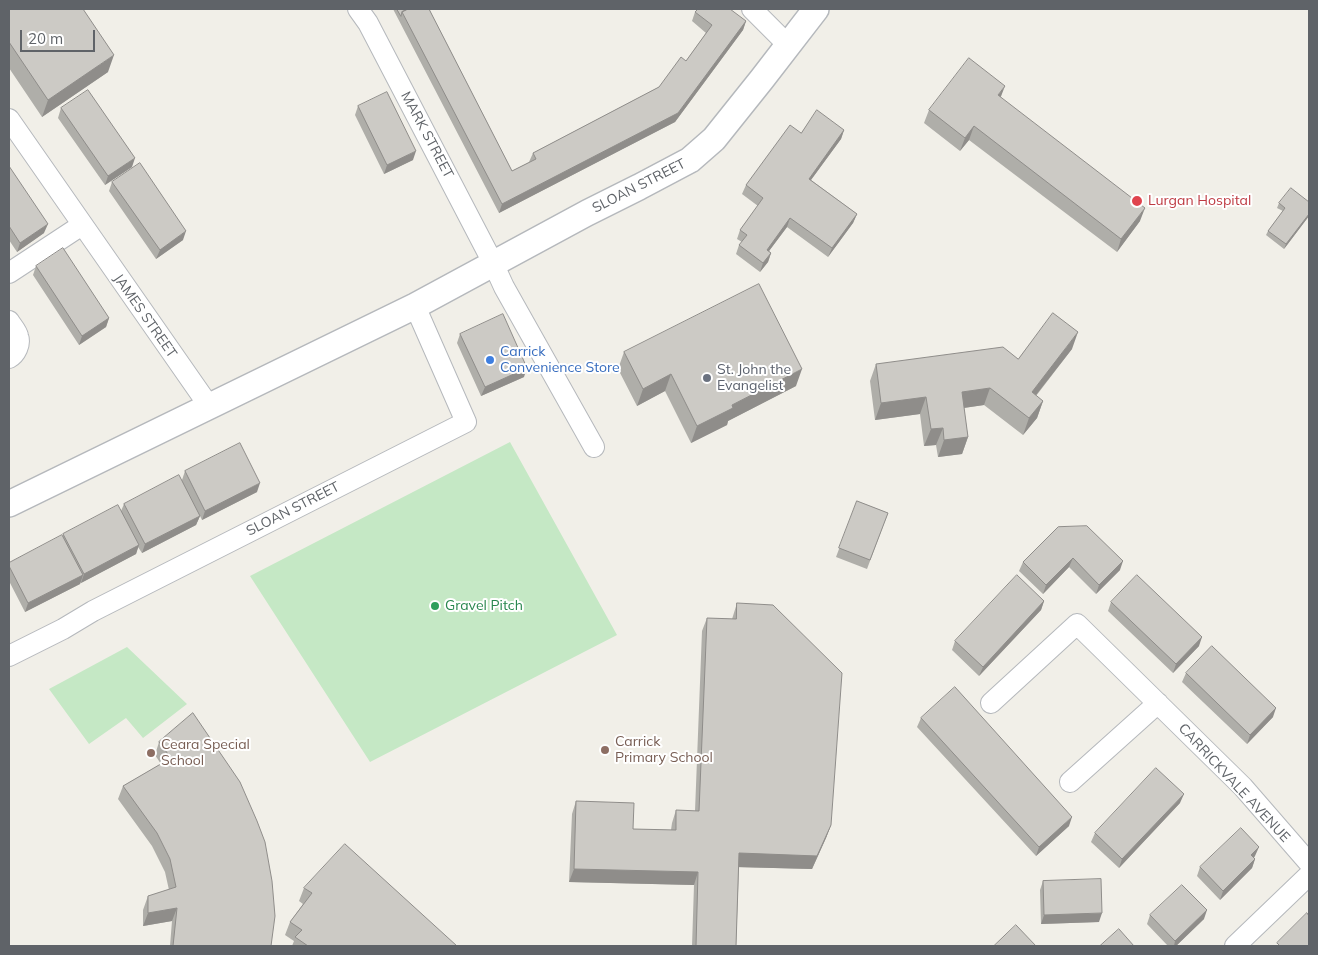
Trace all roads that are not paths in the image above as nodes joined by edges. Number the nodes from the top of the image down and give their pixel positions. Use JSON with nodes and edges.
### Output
{"nodes":[{"id":1,"x":358,"y":9,"type":"edge"},
{"id":2,"x":752,"y":9,"type":"edge"},
{"id":3,"x":816,"y":9,"type":"edge"},
{"id":4,"x":788,"y":45,"type":"junction"},
{"id":5,"x":9,"y":119,"type":"edge"},
{"id":6,"x":82,"y":225,"type":"junction"},
{"id":7,"x":493,"y":263,"type":"junction"},
{"id":8,"x":9,"y":274,"type":"edge"},
{"id":9,"x":415,"y":306,"type":"junction"},
{"id":10,"x":9,"y":321,"type":"edge"},
{"id":11,"x":9,"y":358,"type":"edge"},
{"id":12,"x":209,"y":406,"type":"junction"},
{"id":13,"x":594,"y":447,"type":"dead end"},
{"id":14,"x":9,"y":504,"type":"edge"},
{"id":15,"x":9,"y":656,"type":"edge"},
{"id":16,"x":991,"y":703,"type":"dead end"},
{"id":17,"x":1158,"y":703,"type":"junction"},
{"id":18,"x":1070,"y":782,"type":"dead end"},
{"id":19,"x":1309,"y":863,"type":"edge"},
{"id":20,"x":1309,"y":875,"type":"edge"},
{"id":21,"x":1235,"y":946,"type":"edge"}],
"edges":[{"from":1,"to":7,"type":"street","name":"MARK STREET"},
{"from":2,"to":4,"type":"street"},
{"from":3,"to":4,"type":"street","name":"SLOAN STREET"},
{"from":4,"to":7,"type":"street","name":"SLOAN STREET"},
{"from":5,"to":6,"type":"street","name":"JAMES STREET"},
{"from":6,"to":8,"type":"street"},
{"from":6,"to":12,"type":"street","name":"JAMES STREET"},
{"from":7,"to":9,"type":"street","name":"SLOAN STREET"},
{"from":7,"to":13,"type":"street","name":"MARK STREET"},
{"from":9,"to":12,"type":"street","name":"SLOAN STREET"},
{"from":9,"to":15,"type":"street","name":"SLOAN STREET"},
{"from":10,"to":11,"type":"street"},
{"from":12,"to":14,"type":"street","name":"SLOAN STREET"},
{"from":16,"to":17,"type":"street","name":"CARRICKVALE AVENUE"},
{"from":17,"to":18,"type":"street"},
{"from":17,"to":19,"type":"street","name":"CARRICKVALE AVENUE"},
{"from":20,"to":21,"type":"street"}]}
